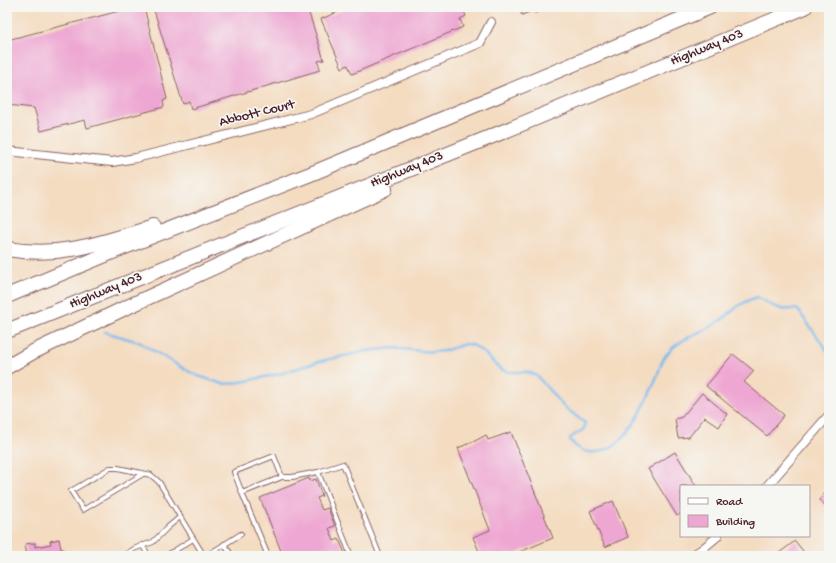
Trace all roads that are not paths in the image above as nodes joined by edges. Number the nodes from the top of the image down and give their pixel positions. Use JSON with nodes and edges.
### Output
{"nodes":[{"id":1,"x":710,"y":7,"type":"edge"},
{"id":2,"x":805,"y":7,"type":"edge"},
{"id":3,"x":490,"y":22,"type":"dead end"},
{"id":4,"x":478,"y":142,"type":"junction"},
{"id":5,"x":7,"y":151,"type":"edge"},
{"id":6,"x":314,"y":173,"type":"junction"},
{"id":7,"x":7,"y":249,"type":"edge"},
{"id":8,"x":7,"y":296,"type":"edge"},
{"id":9,"x":7,"y":330,"type":"edge"},
{"id":10,"x":7,"y":367,"type":"edge"},
{"id":11,"x":829,"y":415,"type":"edge"},
{"id":12,"x":318,"y":472,"type":"junction"},
{"id":13,"x":143,"y":474,"type":"junction"},
{"id":14,"x":282,"y":477,"type":"junction"},
{"id":15,"x":768,"y":485,"type":"edge"},
{"id":16,"x":242,"y":493,"type":"junction"},
{"id":17,"x":180,"y":517,"type":"junction"},
{"id":18,"x":241,"y":534,"type":"dead end"},
{"id":19,"x":717,"y":537,"type":"edge"},
{"id":20,"x":193,"y":539,"type":"junction"},
{"id":21,"x":224,"y":544,"type":"junction"},
{"id":22,"x":142,"y":545,"type":"junction"},
{"id":23,"x":122,"y":556,"type":"edge"},
{"id":24,"x":149,"y":556,"type":"edge"},
{"id":25,"x":166,"y":556,"type":"edge"},
{"id":26,"x":205,"y":556,"type":"edge"},
{"id":27,"x":232,"y":556,"type":"edge"},
{"id":28,"x":268,"y":556,"type":"edge"},
{"id":29,"x":351,"y":556,"type":"edge"},
{"id":30,"x":380,"y":556,"type":"edge"},
{"id":31,"x":691,"y":556,"type":"edge"}],
"edges":[{"from":1,"to":6,"type":"highway"},
{"from":2,"to":4,"type":"highway","name":"Highway 403"},
{"from":3,"to":5,"type":"street","name":"Abbott Court"},
{"from":4,"to":9,"type":"highway","name":"Highway 403"},
{"from":4,"to":10,"type":"highway"},
{"from":6,"to":7,"type":"highway"},
{"from":6,"to":8,"type":"highway"},
{"from":11,"to":15,"type":"street"},
{"from":12,"to":14,"type":"lane"},
{"from":12,"to":29,"type":"lane"},
{"from":12,"to":30,"type":"lane"},
{"from":13,"to":13,"type":"lane"},
{"from":13,"to":17,"type":"lane"},
{"from":14,"to":16,"type":"lane"},
{"from":14,"to":16,"type":"lane"},
{"from":16,"to":28,"type":"lane"},
{"from":17,"to":20,"type":"lane"},
{"from":17,"to":22,"type":"lane"},
{"from":18,"to":21,"type":"lane"},
{"from":19,"to":31,"type":"street"},
{"from":20,"to":25,"type":"lane"},
{"from":20,"to":26,"type":"lane"},
{"from":21,"to":26,"type":"lane"},
{"from":21,"to":27,"type":"lane"},
{"from":22,"to":23,"type":"lane"},
{"from":22,"to":24,"type":"lane"}]}
